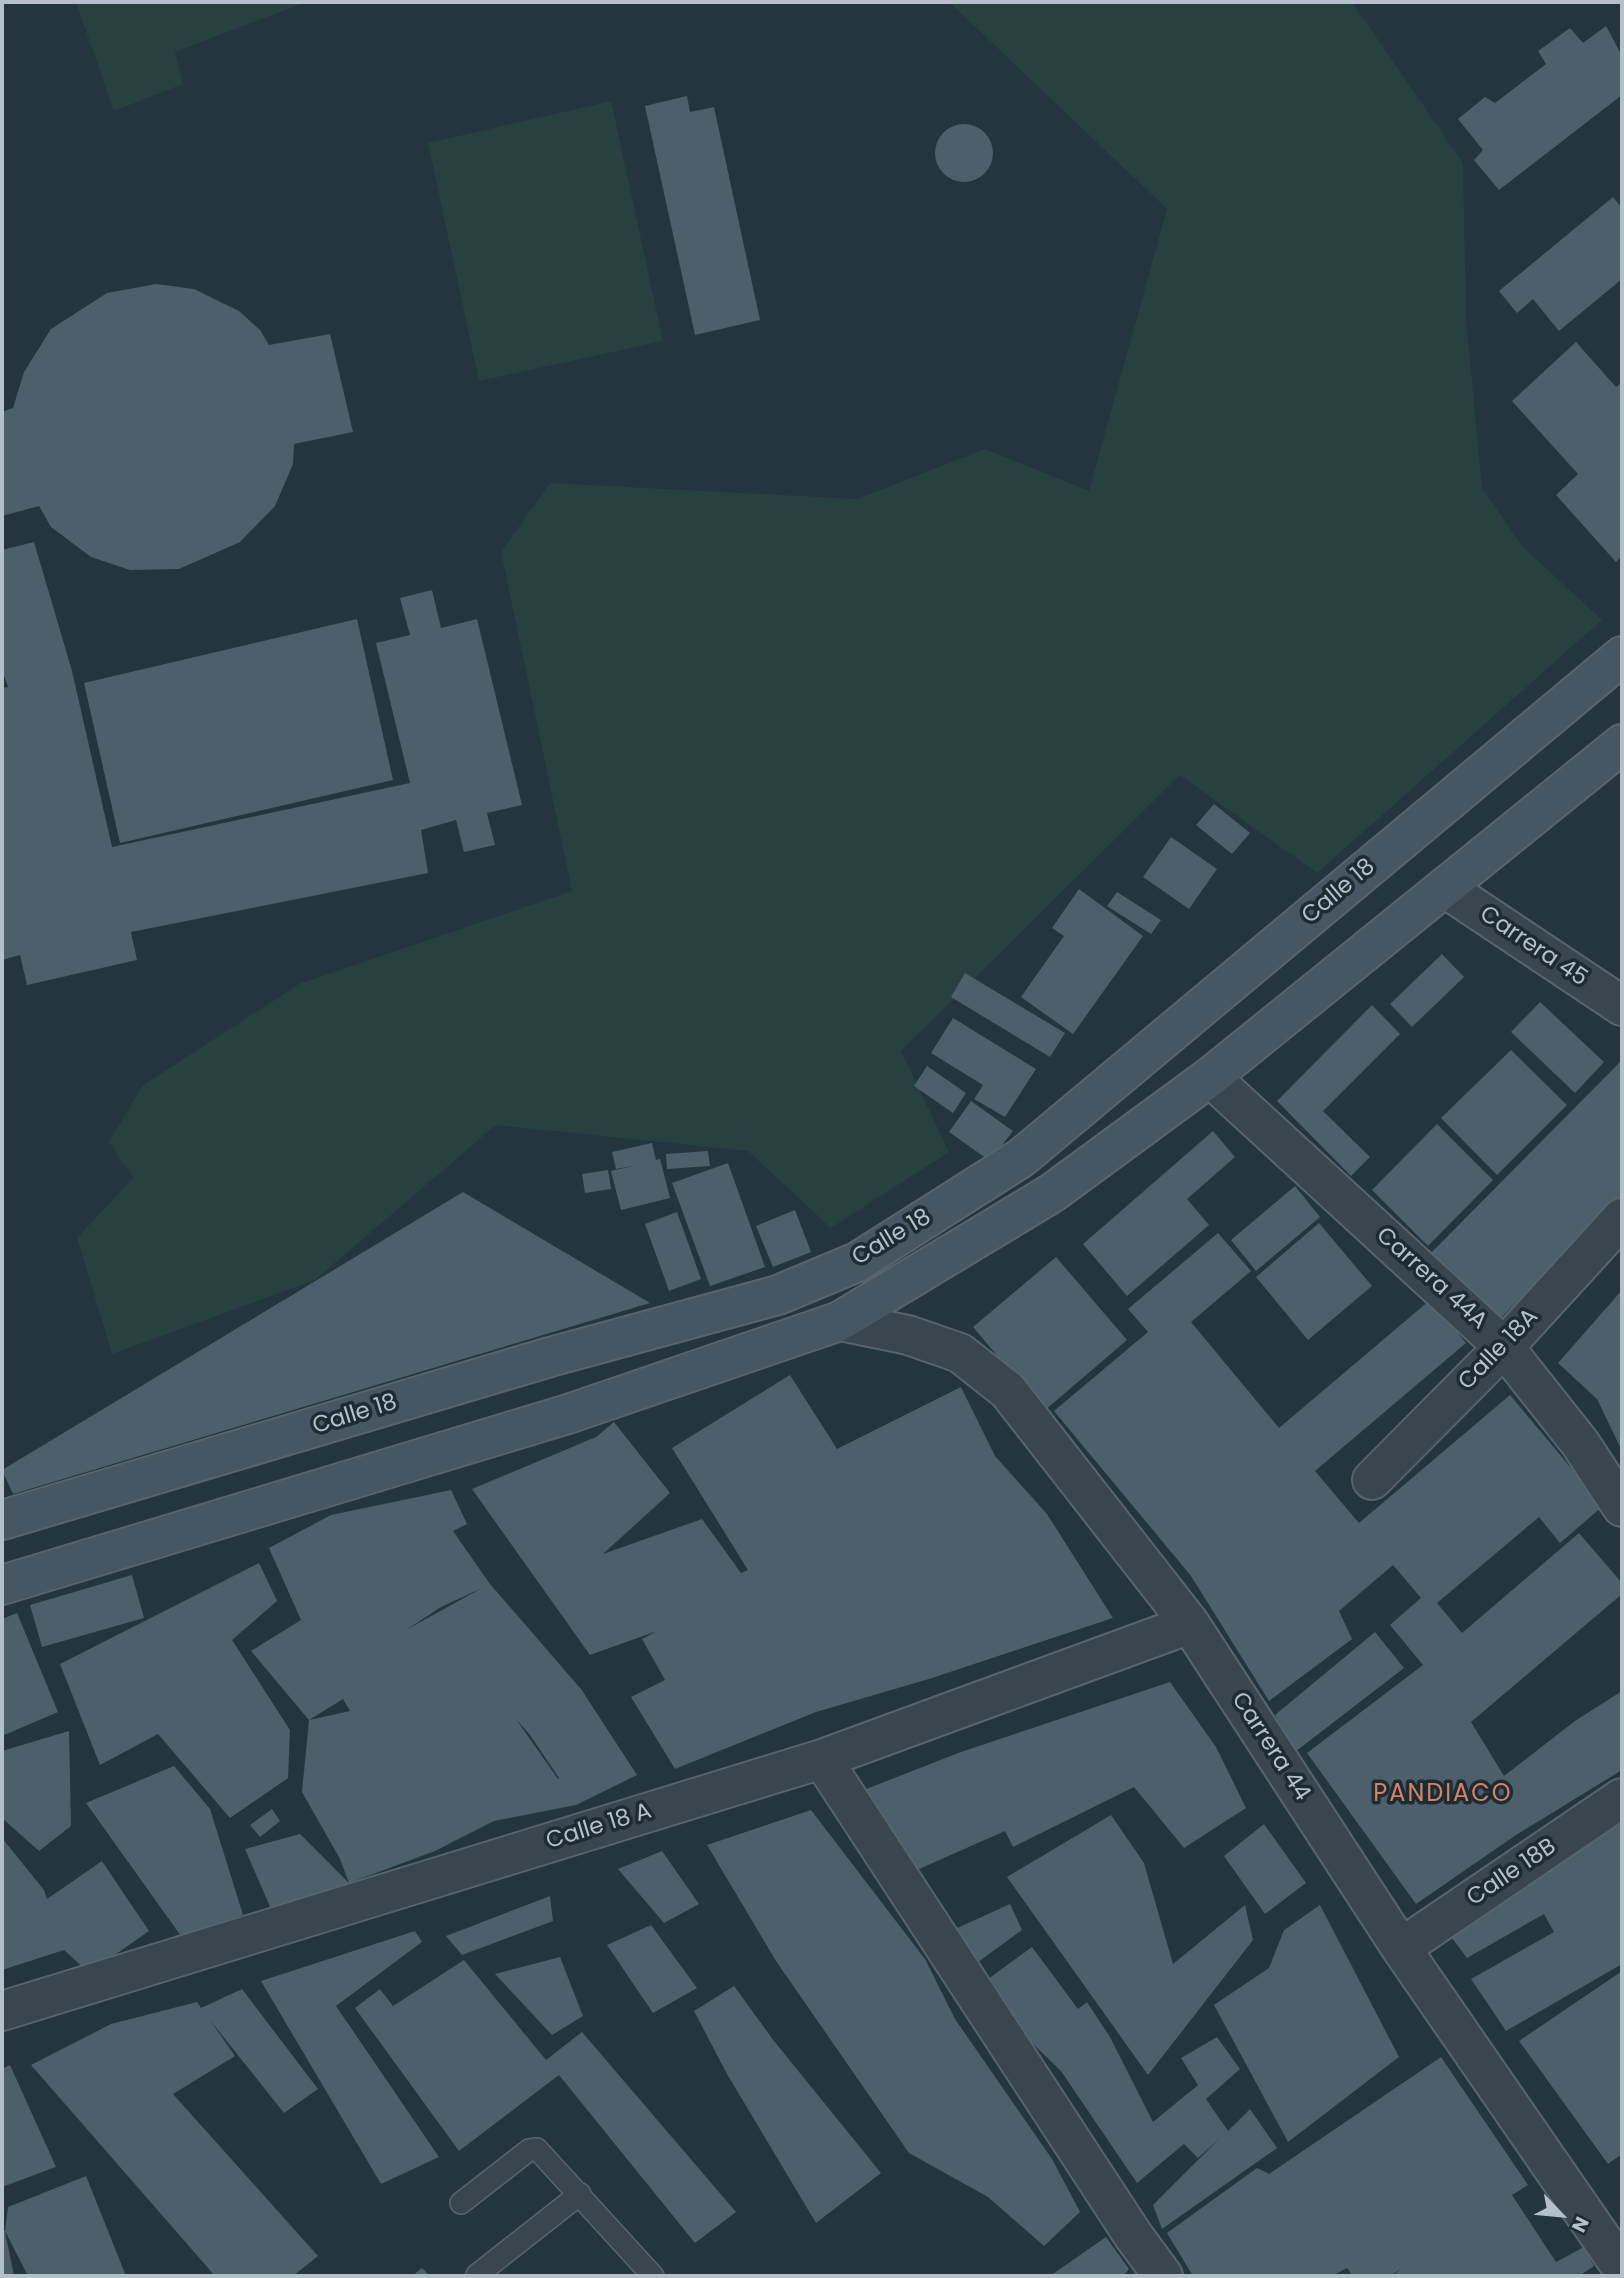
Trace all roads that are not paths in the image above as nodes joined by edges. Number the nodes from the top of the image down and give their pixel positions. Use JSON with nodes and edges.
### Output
{"nodes":[{"id":1,"x":1622,"y":656,"type":"edge"},
{"id":2,"x":1622,"y":744,"type":"edge"},
{"id":3,"x":1445,"y":888,"type":"junction"},
{"id":4,"x":1622,"y":1006,"type":"edge"},
{"id":5,"x":1210,"y":1077,"type":"junction"},
{"id":6,"x":1622,"y":1218,"type":"edge"},
{"id":7,"x":840,"y":1321,"type":"junction"},
{"id":8,"x":1504,"y":1346,"type":"junction"},
{"id":9,"x":1372,"y":1480,"type":"dead end"},
{"id":10,"x":1622,"y":1507,"type":"edge"},
{"id":11,"x":2,"y":1520,"type":"edge"},
{"id":12,"x":2,"y":1585,"type":"edge"},
{"id":13,"x":1191,"y":1624,"type":"junction"},
{"id":14,"x":822,"y":1759,"type":"junction"},
{"id":15,"x":1622,"y":1798,"type":"edge"},
{"id":16,"x":1401,"y":1948,"type":"junction"},
{"id":17,"x":2,"y":2011,"type":"edge"},
{"id":18,"x":580,"y":2194,"type":"junction"},
{"id":19,"x":461,"y":2203,"type":"dead end"},
{"id":20,"x":1622,"y":2268,"type":"edge"},
{"id":21,"x":477,"y":2275,"type":"edge"},
{"id":22,"x":653,"y":2276,"type":"edge"},
{"id":23,"x":1163,"y":2276,"type":"edge"}],
"edges":[{"from":1,"to":11,"type":"main road","name":"Calle 18"},
{"from":2,"to":3,"type":"main road","name":"Calle 18"},
{"from":3,"to":4,"type":"street","name":"Carrera 45"},
{"from":3,"to":5,"type":"main road","name":"Calle 18"},
{"from":5,"to":7,"type":"main road","name":"Calle 18"},
{"from":5,"to":8,"type":"street","name":"Carrera 44A"},
{"from":6,"to":8,"type":"street","name":"Calle 18A"},
{"from":7,"to":12,"type":"main road","name":"Calle 18"},
{"from":7,"to":13,"type":"street","name":"Carrera 44"},
{"from":8,"to":9,"type":"street","name":"Calle 18A"},
{"from":8,"to":10,"type":"street","name":"Carrera 44A"},
{"from":13,"to":14,"type":"street","name":"Calle 18 A"},
{"from":13,"to":16,"type":"street","name":"Carrera 44"},
{"from":14,"to":17,"type":"street","name":"Calle 18 A"},
{"from":14,"to":23,"type":"street"},
{"from":15,"to":16,"type":"street","name":"Calle 18B"},
{"from":16,"to":20,"type":"street","name":"Carrera 44"},
{"from":18,"to":19,"type":"lane"},
{"from":18,"to":21,"type":"lane"},
{"from":18,"to":22,"type":"lane"}]}
